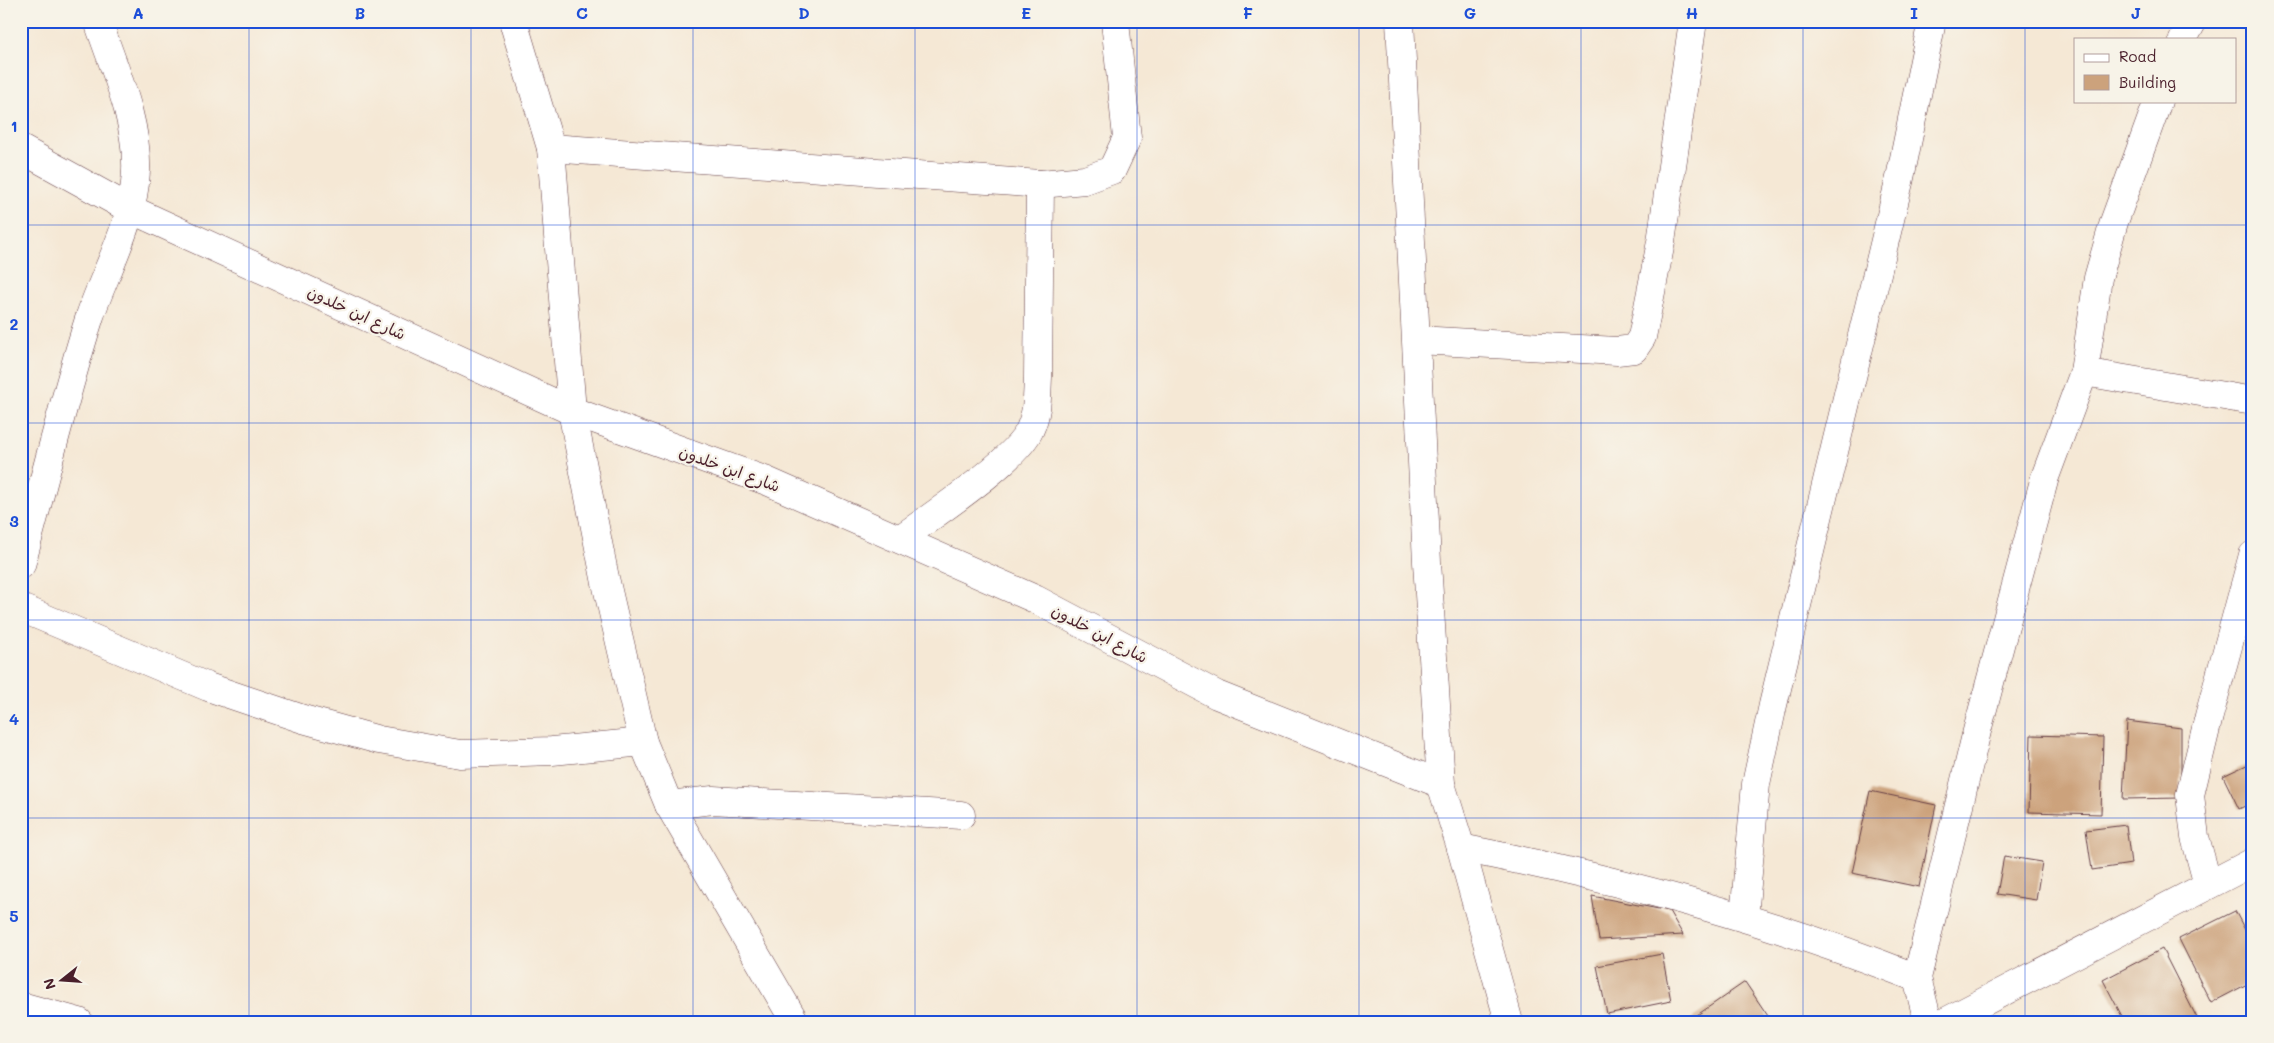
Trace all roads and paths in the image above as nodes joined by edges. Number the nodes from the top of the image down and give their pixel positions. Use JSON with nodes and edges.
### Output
{"nodes":[{"id":1,"x":98,"y":21,"type":"edge"},
{"id":2,"x":513,"y":21,"type":"edge"},
{"id":3,"x":1115,"y":21,"type":"edge"},
{"id":4,"x":1400,"y":21,"type":"edge"},
{"id":5,"x":1694,"y":21,"type":"edge"},
{"id":6,"x":1932,"y":21,"type":"edge"},
{"id":7,"x":2193,"y":21,"type":"edge"},
{"id":8,"x":2184,"y":38,"type":"edge"},
{"id":9,"x":2158,"y":102,"type":"edge"},
{"id":10,"x":551,"y":148,"type":"junction"},
{"id":11,"x":21,"y":149,"type":"edge"},
{"id":12,"x":1040,"y":184,"type":"junction"},
{"id":13,"x":130,"y":209,"type":"junction"},
{"id":14,"x":1418,"y":340,"type":"junction"},
{"id":15,"x":2084,"y":372,"type":"junction"},
{"id":16,"x":2253,"y":401,"type":"edge"},
{"id":17,"x":572,"y":411,"type":"junction"},
{"id":18,"x":900,"y":539,"type":"junction"},
{"id":19,"x":2253,"y":556,"type":"edge"},
{"id":20,"x":21,"y":565,"type":"edge"},
{"id":21,"x":21,"y":608,"type":"edge"},
{"id":22,"x":643,"y":742,"type":"junction"},
{"id":23,"x":1441,"y":784,"type":"junction"},
{"id":24,"x":669,"y":805,"type":"junction"},
{"id":25,"x":961,"y":815,"type":"dead end"},
{"id":26,"x":1461,"y":848,"type":"junction"},
{"id":27,"x":2253,"y":862,"type":"edge"},
{"id":28,"x":2208,"y":885,"type":"junction"},
{"id":29,"x":1744,"y":917,"type":"junction"},
{"id":30,"x":1917,"y":978,"type":"junction"},
{"id":31,"x":21,"y":1006,"type":"edge"},
{"id":32,"x":79,"y":1022,"type":"edge"},
{"id":33,"x":795,"y":1022,"type":"edge"},
{"id":34,"x":1509,"y":1022,"type":"edge"},
{"id":35,"x":1928,"y":1022,"type":"edge"},
{"id":36,"x":1945,"y":1022,"type":"edge"}],
"edges":[{"from":1,"to":13,"type":"street"},
{"from":2,"to":10,"type":"street"},
{"from":3,"to":12,"type":"street"},
{"from":4,"to":14,"type":"street"},
{"from":5,"to":14,"type":"street"},
{"from":6,"to":29,"type":"street"},
{"from":7,"to":8,"type":"street"},
{"from":9,"to":15,"type":"street"},
{"from":10,"to":12,"type":"street"},
{"from":10,"to":17,"type":"street"},
{"from":11,"to":13,"type":"street","name":"شارع ابن خلدون"},
{"from":12,"to":18,"type":"street"},
{"from":13,"to":17,"type":"street","name":"شارع ابن خلدون"},
{"from":13,"to":20,"type":"street"},
{"from":14,"to":23,"type":"street"},
{"from":15,"to":16,"type":"street"},
{"from":15,"to":30,"type":"street"},
{"from":17,"to":18,"type":"street","name":"شارع ابن خلدون"},
{"from":17,"to":22,"type":"street"},
{"from":18,"to":23,"type":"street","name":"شارع ابن خلدون"},
{"from":19,"to":28,"type":"street"},
{"from":21,"to":22,"type":"street"},
{"from":22,"to":24,"type":"street"},
{"from":23,"to":26,"type":"street"},
{"from":24,"to":25,"type":"street"},
{"from":24,"to":33,"type":"street"},
{"from":26,"to":29,"type":"street"},
{"from":26,"to":34,"type":"street"},
{"from":27,"to":28,"type":"street"},
{"from":28,"to":36,"type":"street"},
{"from":29,"to":30,"type":"street"},
{"from":30,"to":35,"type":"street"},
{"from":31,"to":32,"type":"street"}]}
